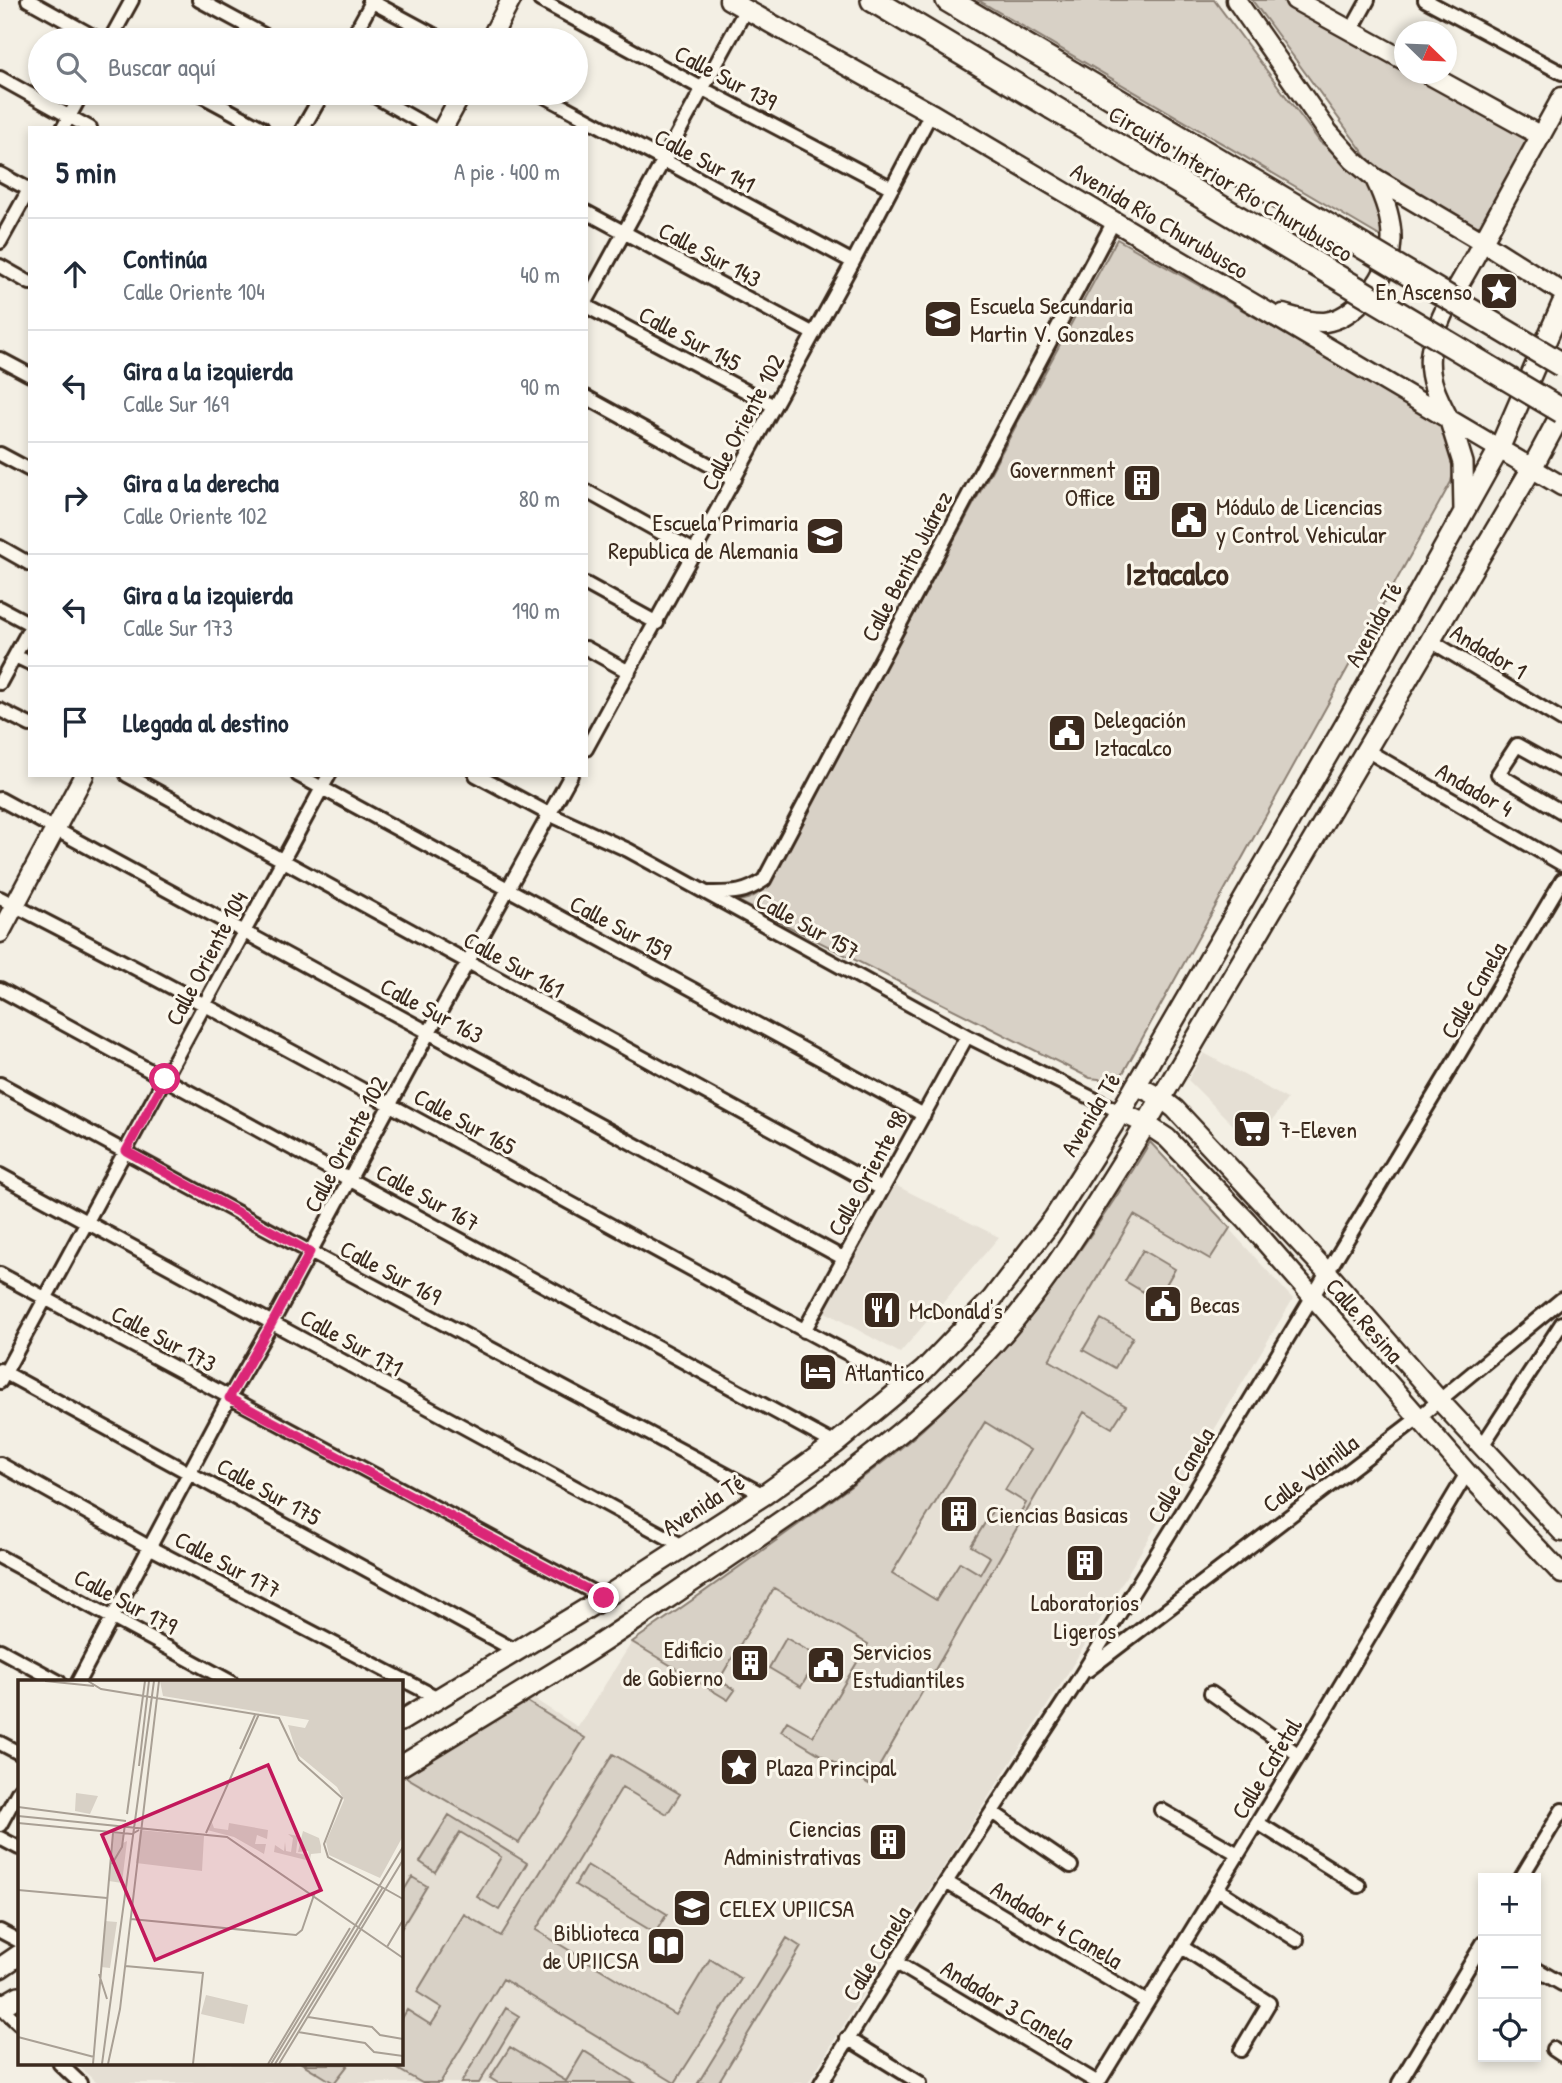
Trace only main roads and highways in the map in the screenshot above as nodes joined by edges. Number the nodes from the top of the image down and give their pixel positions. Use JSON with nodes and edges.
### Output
{"nodes":[{"id":1,"x":511,"y":0,"type":"edge"},
{"id":2,"x":729,"y":0,"type":"edge"},
{"id":3,"x":873,"y":0,"type":"edge"},
{"id":4,"x":948,"y":0,"type":"edge"},
{"id":5,"x":1236,"y":0,"type":"edge"},
{"id":6,"x":1295,"y":0,"type":"edge"},
{"id":7,"x":496,"y":28,"type":"edge"},
{"id":8,"x":1394,"y":54,"type":"edge"},
{"id":9,"x":1446,"y":84,"type":"edge"},
{"id":10,"x":1562,"y":97,"type":"edge"},
{"id":11,"x":455,"y":105,"type":"edge"},
{"id":12,"x":444,"y":126,"type":"edge"},
{"id":13,"x":1541,"y":136,"type":"junction"},
{"id":14,"x":1375,"y":178,"type":"junction"},
{"id":15,"x":1483,"y":242,"type":"junction"},
{"id":16,"x":1562,"y":292,"type":"edge"},
{"id":17,"x":1562,"y":304,"type":"edge"},
{"id":18,"x":1266,"y":311,"type":"junction"},
{"id":19,"x":1562,"y":365,"type":"edge"},
{"id":20,"x":1562,"y":411,"type":"edge"},
{"id":21,"x":1450,"y":421,"type":"junction"},
{"id":22,"x":1499,"y":449,"type":"junction"},
{"id":23,"x":1532,"y":468,"type":"junction"},
{"id":24,"x":1562,"y":486,"type":"edge"},
{"id":25,"x":1464,"y":512,"type":"junction"},
{"id":26,"x":83,"y":777,"type":"edge"},
{"id":27,"x":8,"y":902,"type":"edge"},
{"id":28,"x":0,"y":933,"type":"edge"},
{"id":29,"x":1136,"y":1085,"type":"junction"},
{"id":30,"x":1161,"y":1098,"type":"junction"},
{"id":31,"x":1120,"y":1112,"type":"junction"},
{"id":32,"x":1146,"y":1124,"type":"junction"},
{"id":33,"x":1562,"y":1532,"type":"edge"},
{"id":34,"x":1562,"y":1574,"type":"edge"},
{"id":35,"x":402,"y":1720,"type":"edge"},
{"id":36,"x":402,"y":1765,"type":"edge"},
{"id":37,"x":18,"y":1956,"type":"edge"},
{"id":38,"x":0,"y":1968,"type":"edge"},
{"id":39,"x":18,"y":1997,"type":"edge"},
{"id":40,"x":0,"y":2006,"type":"edge"}],
"edges":[{"from":1,"to":7,"type":"main road"},
{"from":2,"to":18,"type":"main road","name":"Avenida Río Churubusco"},
{"from":3,"to":20,"type":"highway","name":"Circuito Interior Río Churubusco","bridge":true},
{"from":4,"to":19,"type":"highway","name":"Circuito Interior Río Churubusco","bridge":true},
{"from":5,"to":14,"type":"main road"},
{"from":6,"to":8,"type":"main road"},
{"from":9,"to":13,"type":"main road"},
{"from":10,"to":13,"type":"main road"},
{"from":11,"to":12,"type":"main road"},
{"from":13,"to":15,"type":"main road"},
{"from":14,"to":15,"type":"main road"},
{"from":14,"to":18,"type":"main road"},
{"from":15,"to":16,"type":"main road"},
{"from":15,"to":21,"type":"main road"},
{"from":17,"to":22,"type":"main road","name":"Avenida Té"},
{"from":18,"to":21,"type":"main road","name":"Avenida Río Churubusco"},
{"from":20,"to":23,"type":"main road"},
{"from":21,"to":22,"type":"main road","name":"Avenida Río Churubusco"},
{"from":21,"to":25,"type":"main road"},
{"from":22,"to":23,"type":"main road","name":"Avenida Río Churubusco"},
{"from":22,"to":25,"type":"main road","name":"Avenida Té"},
{"from":23,"to":24,"type":"main road","name":"Avenida Río Churubusco"},
{"from":23,"to":30,"type":"main road"},
{"from":25,"to":29,"type":"main road","name":"Avenida Té"},
{"from":26,"to":27,"type":"main road"},
{"from":27,"to":28,"type":"main road"},
{"from":29,"to":30,"type":"main road","name":"Calle Resina"},
{"from":29,"to":31,"type":"main road","name":"Avenida Té"},
{"from":30,"to":32,"type":"main road"},
{"from":30,"to":33,"type":"main road","name":"Calle Resina"},
{"from":31,"to":32,"type":"main road","name":"Calle Resina"},
{"from":31,"to":35,"type":"main road","name":"Avenida Té"},
{"from":32,"to":34,"type":"main road","name":"Calle Resina"},
{"from":32,"to":36,"type":"main road"},
{"from":37,"to":38,"type":"main road"},
{"from":39,"to":40,"type":"main road"}]}
